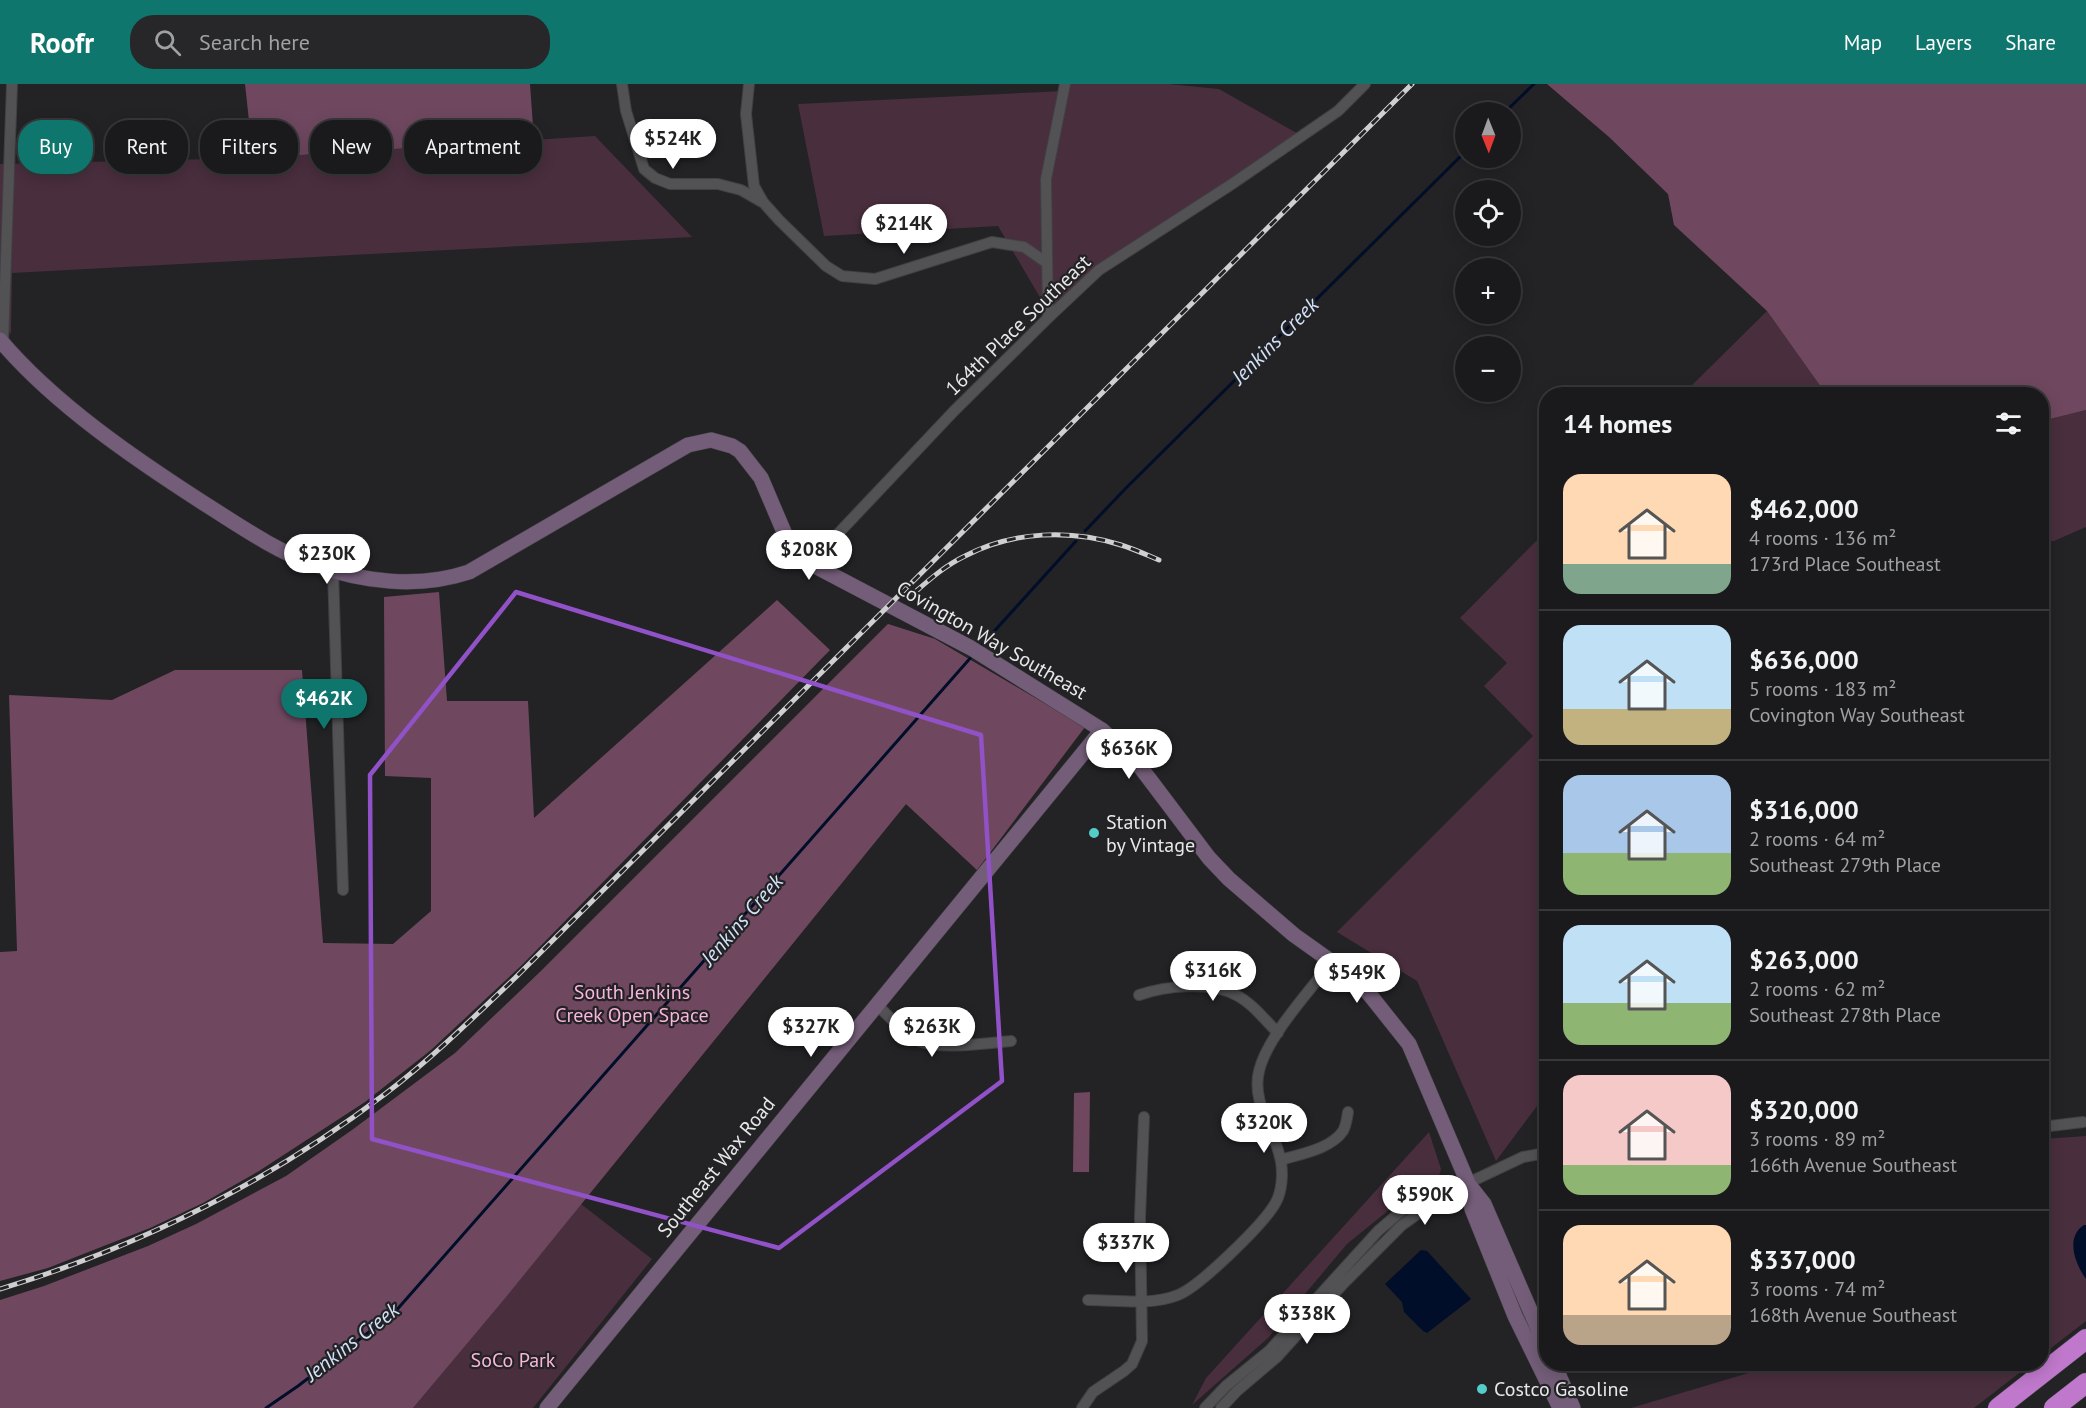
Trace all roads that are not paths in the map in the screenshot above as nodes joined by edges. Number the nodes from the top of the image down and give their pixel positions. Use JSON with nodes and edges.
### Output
{"nodes":[{"id":1,"x":12,"y":84,"type":"edge"},
{"id":2,"x":622,"y":84,"type":"edge"},
{"id":3,"x":749,"y":84,"type":"edge"},
{"id":4,"x":1065,"y":84,"type":"edge"},
{"id":5,"x":1365,"y":84,"type":"edge"},
{"id":6,"x":762,"y":202,"type":"junction"},
{"id":7,"x":1047,"y":263,"type":"junction"},
{"id":8,"x":1048,"y":318,"type":"junction"},
{"id":9,"x":2,"y":341,"type":"edge"},
{"id":10,"x":815,"y":566,"type":"junction"},
{"id":11,"x":333,"y":570,"type":"junction"},
{"id":12,"x":1102,"y":730,"type":"junction"},
{"id":13,"x":343,"y":890,"type":"dead end"},
{"id":14,"x":1332,"y":962,"type":"junction"},
{"id":15,"x":1139,"y":995,"type":"dead end"},
{"id":16,"x":876,"y":1004,"type":"junction"},
{"id":17,"x":1278,"y":1033,"type":"junction"},
{"id":18,"x":1011,"y":1041,"type":"dead end"},
{"id":19,"x":1348,"y":1112,"type":"dead end"},
{"id":20,"x":1144,"y":1117,"type":"dead end"},
{"id":21,"x":2083,"y":1122,"type":"dead end"},
{"id":22,"x":2049,"y":1126,"type":"edge"},
{"id":23,"x":1539,"y":1154,"type":"edge"},
{"id":24,"x":1281,"y":1160,"type":"junction"},
{"id":25,"x":1468,"y":1183,"type":"junction"},
{"id":26,"x":1088,"y":1300,"type":"dead end"},
{"id":27,"x":1140,"y":1301,"type":"junction"},
{"id":28,"x":1515,"y":1316,"type":"junction"},
{"id":29,"x":1539,"y":1331,"type":"edge"},
{"id":30,"x":2086,"y":1339,"type":"edge"},
{"id":31,"x":1539,"y":1353,"type":"edge"},
{"id":32,"x":1539,"y":1365,"type":"edge"},
{"id":33,"x":2049,"y":1368,"type":"edge"},
{"id":34,"x":1542,"y":1371,"type":"edge"},
{"id":35,"x":1557,"y":1371,"type":"edge"},
{"id":36,"x":2045,"y":1371,"type":"edge"},
{"id":37,"x":2083,"y":1386,"type":"edge"},
{"id":38,"x":547,"y":1408,"type":"edge"},
{"id":39,"x":1082,"y":1408,"type":"edge"},
{"id":40,"x":1205,"y":1408,"type":"edge"},
{"id":41,"x":1221,"y":1408,"type":"edge"},
{"id":42,"x":1560,"y":1408,"type":"edge"},
{"id":43,"x":1573,"y":1408,"type":"edge"},
{"id":44,"x":1998,"y":1408,"type":"edge"},
{"id":45,"x":2056,"y":1408,"type":"edge"}],
"edges":[{"from":1,"to":9,"type":"street"},
{"from":2,"to":6,"type":"street"},
{"from":3,"to":6,"type":"street"},
{"from":4,"to":7,"type":"street"},
{"from":5,"to":8,"type":"street","name":"164th Place Southeast"},
{"from":6,"to":7,"type":"street"},
{"from":7,"to":8,"type":"street"},
{"from":8,"to":10,"type":"street","name":"164th Place Southeast"},
{"from":9,"to":11,"type":"street"},
{"from":10,"to":11,"type":"street","name":"Covington Way Southeast"},
{"from":10,"to":12,"type":"street","name":"Covington Way Southeast"},
{"from":11,"to":13,"type":"street"},
{"from":12,"to":14,"type":"street","name":"Covington Way Southeast"},
{"from":12,"to":16,"type":"street","name":"Southeast Wax Road"},
{"from":14,"to":17,"type":"street"},
{"from":14,"to":25,"type":"street","name":"Covington Way Southeast"},
{"from":15,"to":17,"type":"street"},
{"from":16,"to":18,"type":"street"},
{"from":16,"to":38,"type":"street","name":"Southeast Wax Road"},
{"from":17,"to":24,"type":"street"},
{"from":19,"to":24,"type":"street"},
{"from":20,"to":27,"type":"street"},
{"from":21,"to":22,"type":"street"},
{"from":23,"to":25,"type":"street"},
{"from":24,"to":27,"type":"street"},
{"from":25,"to":28,"type":"street","name":"Covington Way Southeast"},
{"from":25,"to":29,"type":"street","name":"Covington Way Southeast"},
{"from":25,"to":40,"type":"street"},
{"from":25,"to":41,"type":"street"},
{"from":26,"to":27,"type":"street"},
{"from":27,"to":39,"type":"street"},
{"from":28,"to":31,"type":"street"},
{"from":28,"to":32,"type":"street","name":"Covington Way Southeast"},
{"from":30,"to":33,"type":"highway"},
{"from":34,"to":42,"type":"street","name":"Covington Way Southeast"},
{"from":35,"to":43,"type":"street"},
{"from":36,"to":44,"type":"highway"},
{"from":37,"to":45,"type":"highway"}]}
